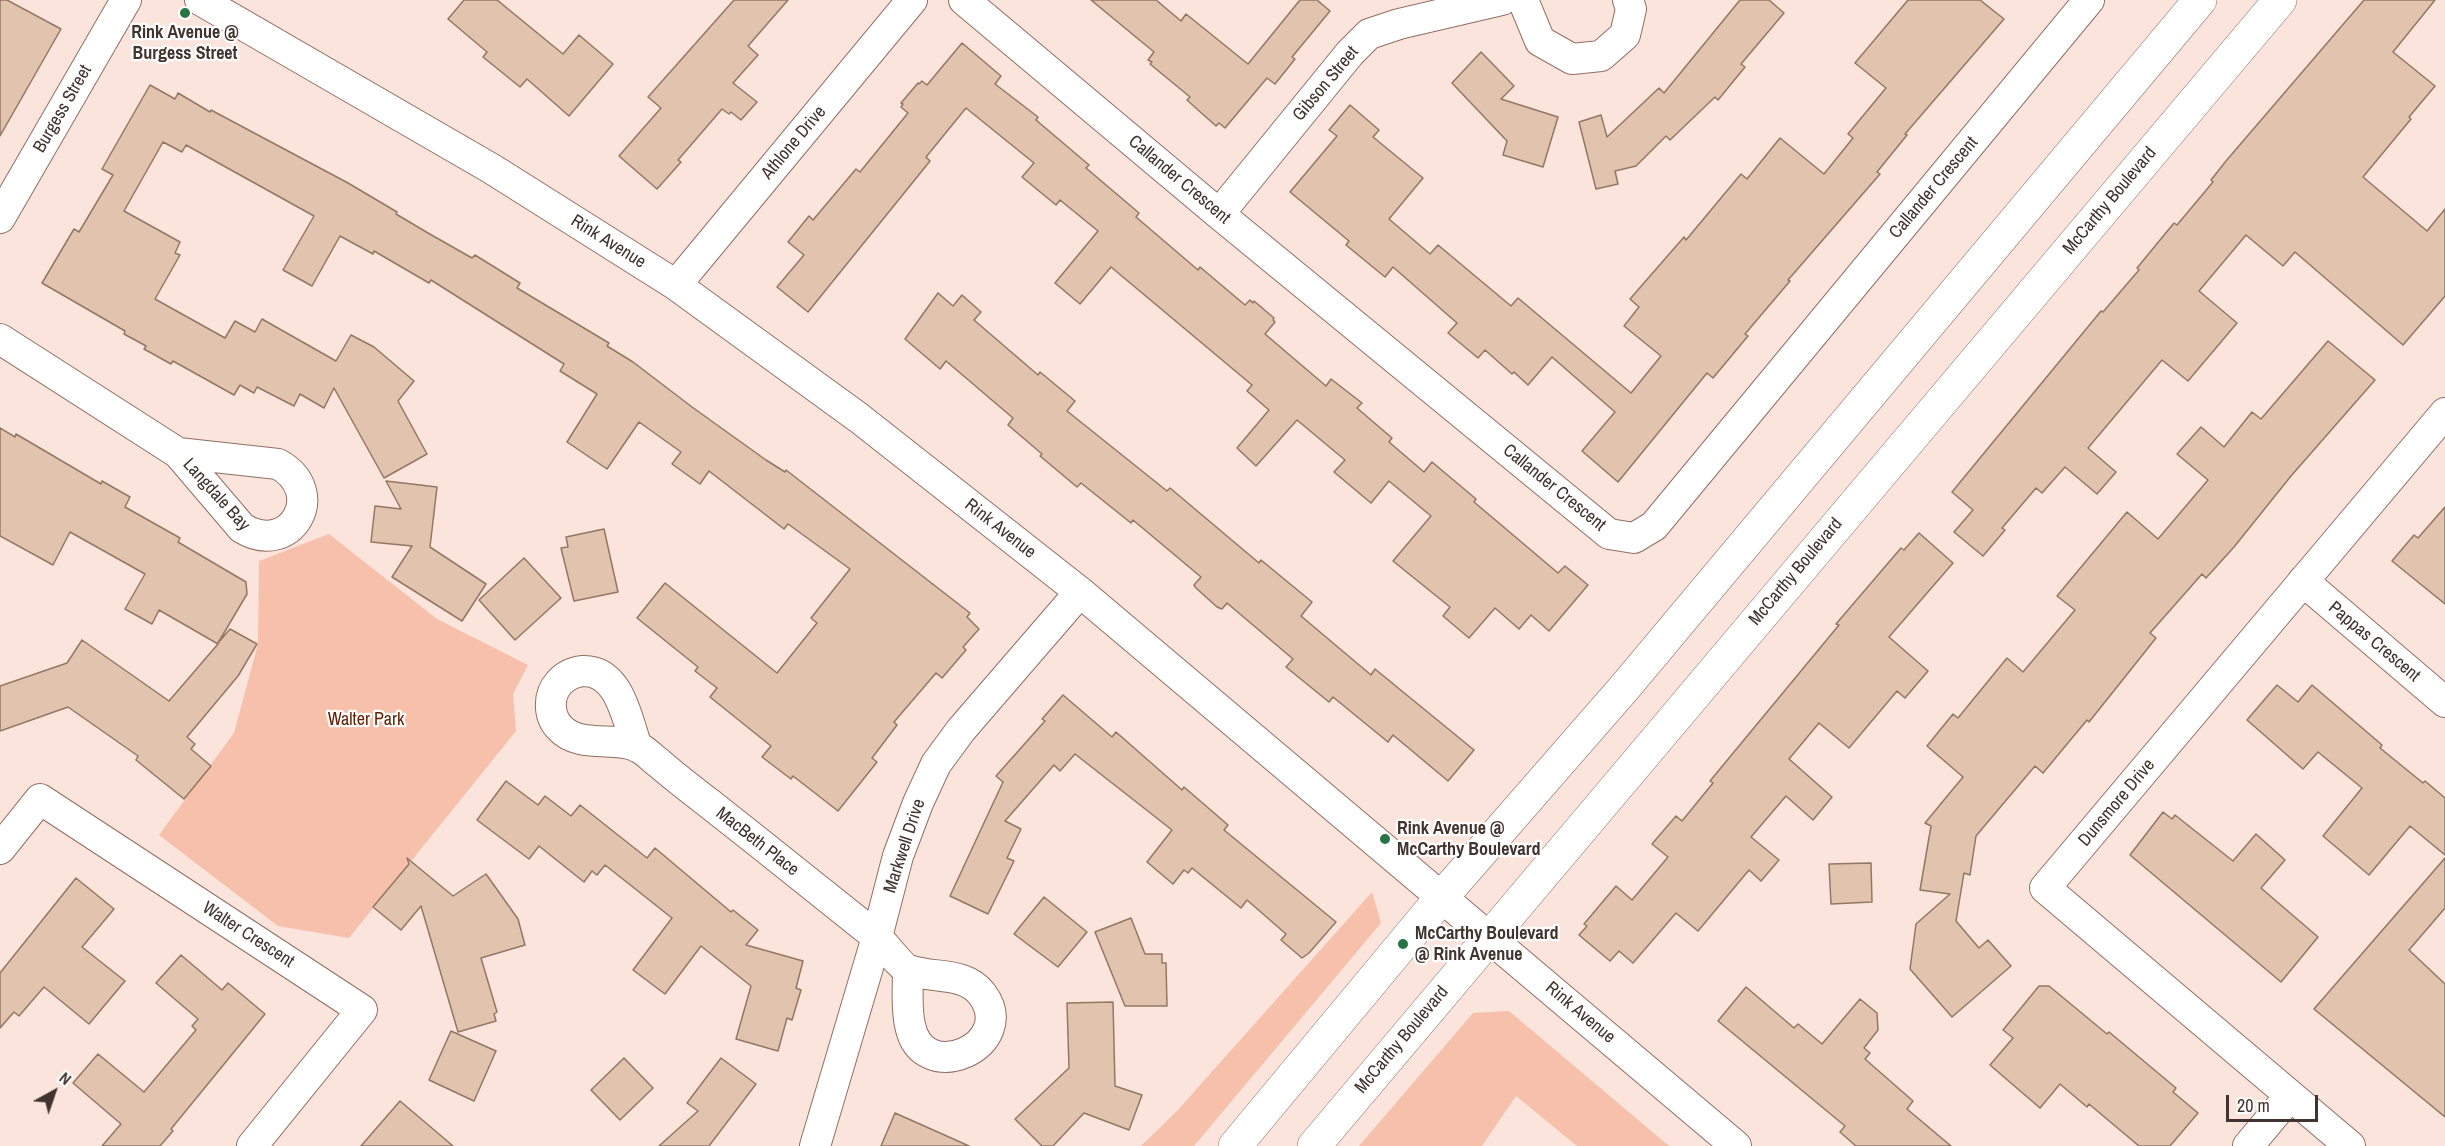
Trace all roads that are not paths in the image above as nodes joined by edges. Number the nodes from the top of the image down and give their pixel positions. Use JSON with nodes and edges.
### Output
{"nodes":[{"id":1,"x":126,"y":0,"type":"edge"},
{"id":2,"x":200,"y":0,"type":"edge"},
{"id":3,"x":912,"y":0,"type":"edge"},
{"id":4,"x":964,"y":0,"type":"edge"},
{"id":5,"x":1502,"y":0,"type":"edge"},
{"id":6,"x":1523,"y":0,"type":"edge"},
{"id":7,"x":1628,"y":0,"type":"edge"},
{"id":8,"x":2089,"y":0,"type":"edge"},
{"id":9,"x":2200,"y":0,"type":"edge"},
{"id":10,"x":2280,"y":0,"type":"edge"},
{"id":11,"x":1219,"y":214,"type":"junction"},
{"id":12,"x":0,"y":218,"type":"edge"},
{"id":13,"x":676,"y":285,"type":"junction"},
{"id":14,"x":0,"y":339,"type":"edge"},
{"id":15,"x":2445,"y":413,"type":"edge"},
{"id":16,"x":178,"y":453,"type":"dead end"},
{"id":17,"x":2303,"y":581,"type":"junction"},
{"id":18,"x":1080,"y":592,"type":"junction"},
{"id":19,"x":2445,"y":702,"type":"edge"},
{"id":20,"x":637,"y":747,"type":"dead end"},
{"id":21,"x":0,"y":849,"type":"edge"},
{"id":22,"x":1442,"y":898,"type":"junction"},
{"id":23,"x":878,"y":937,"type":"junction"},
{"id":24,"x":1489,"y":937,"type":"junction"},
{"id":25,"x":908,"y":970,"type":"dead end"},
{"id":26,"x":2290,"y":1096,"type":"junction"},
{"id":27,"x":252,"y":1146,"type":"edge"},
{"id":28,"x":814,"y":1146,"type":"edge"},
{"id":29,"x":1235,"y":1146,"type":"edge"},
{"id":30,"x":1314,"y":1146,"type":"edge"},
{"id":31,"x":1736,"y":1146,"type":"edge"},
{"id":32,"x":2248,"y":1146,"type":"edge"},
{"id":33,"x":2350,"y":1146,"type":"edge"}],
"edges":[{"from":1,"to":12,"type":"street","name":"Burgess Street"},
{"from":2,"to":13,"type":"street","name":"Rink Avenue"},
{"from":3,"to":13,"type":"street","name":"Athlone Drive"},
{"from":4,"to":11,"type":"street","name":"Callander Crescent"},
{"from":5,"to":11,"type":"street","name":"Gibson Street"},
{"from":6,"to":7,"type":"street"},
{"from":8,"to":11,"type":"street","name":"Callander Crescent"},
{"from":9,"to":22,"type":"main road"},
{"from":10,"to":24,"type":"main road","name":"McCarthy Boulevard"},
{"from":13,"to":18,"type":"street","name":"Rink Avenue"},
{"from":14,"to":16,"type":"street","name":"Langdale Bay"},
{"from":15,"to":17,"type":"street","name":"Dunsmore Drive"},
{"from":17,"to":19,"type":"street","name":"Pappas Crescent"},
{"from":17,"to":26,"type":"street","name":"Dunsmore Drive"},
{"from":18,"to":22,"type":"street","name":"Rink Avenue"},
{"from":18,"to":23,"type":"street","name":"Markwell Drive"},
{"from":20,"to":23,"type":"street","name":"MacBeth Place"},
{"from":21,"to":27,"type":"street","name":"Walter Crescent"},
{"from":22,"to":24,"type":"street","name":"Rink Avenue"},
{"from":22,"to":29,"type":"main road"},
{"from":23,"to":25,"type":"street","name":"MacBeth Place"},
{"from":23,"to":28,"type":"street","name":"Markwell Drive"},
{"from":24,"to":30,"type":"main road","name":"McCarthy Boulevard"},
{"from":24,"to":31,"type":"street","name":"Rink Avenue"},
{"from":26,"to":32,"type":"street"},
{"from":26,"to":33,"type":"street","name":"Dunsmore Drive"}]}
